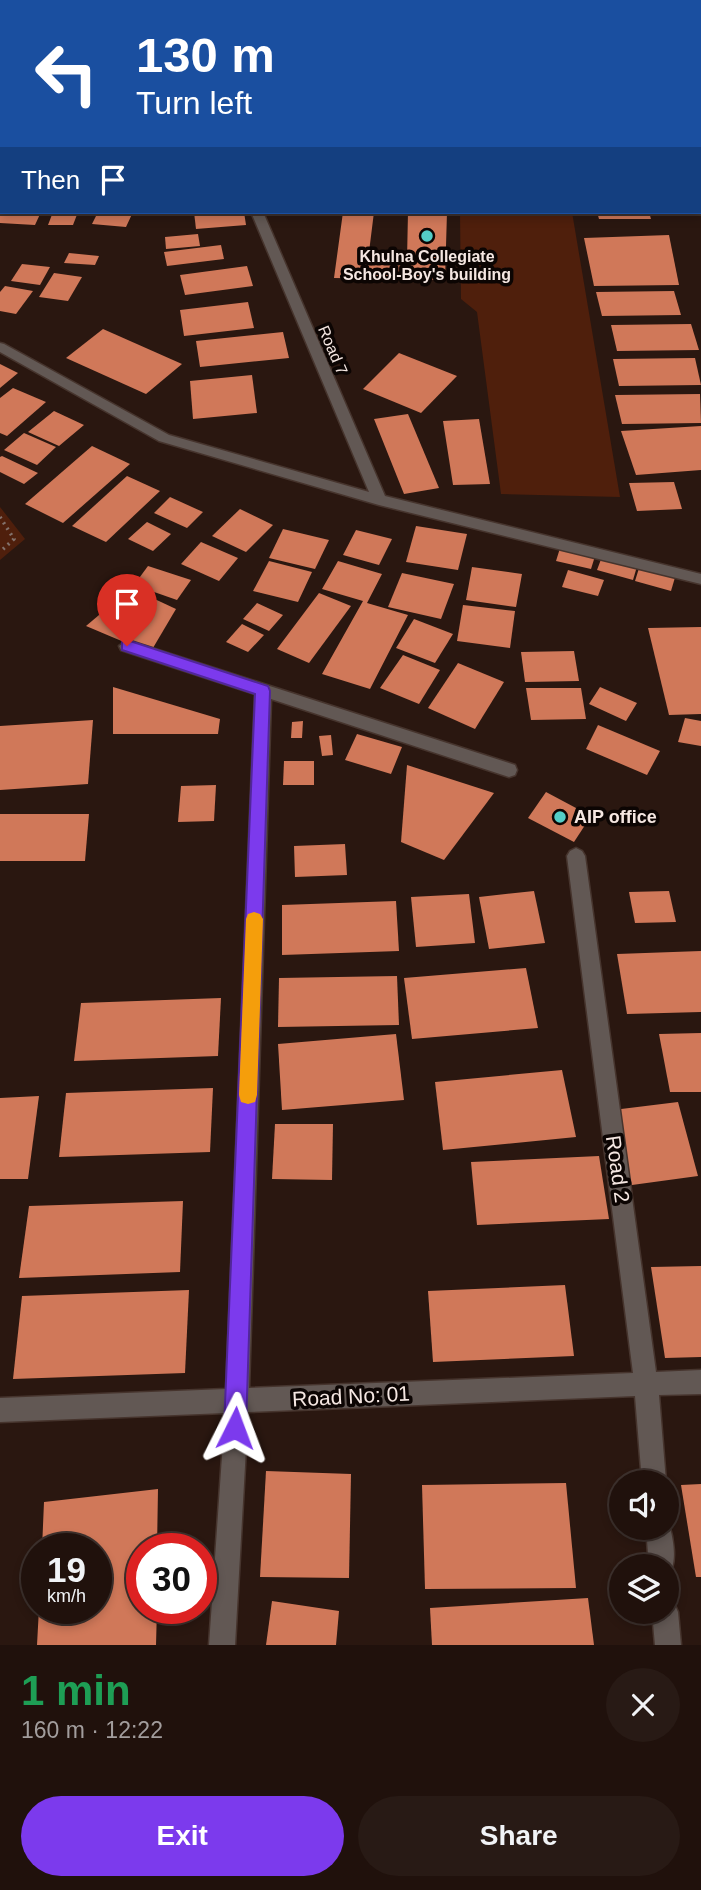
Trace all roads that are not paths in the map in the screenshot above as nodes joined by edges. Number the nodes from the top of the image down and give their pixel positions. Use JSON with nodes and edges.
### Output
{"nodes":[{"id":1,"x":258,"y":214,"type":"edge"},
{"id":2,"x":0,"y":347,"type":"edge"},
{"id":3,"x":379,"y":500,"type":"junction"},
{"id":4,"x":701,"y":579,"type":"edge"},
{"id":5,"x":127,"y":646,"type":"dead end"},
{"id":6,"x":263,"y":691,"type":"junction"},
{"id":7,"x":509,"y":770,"type":"dead end"},
{"id":8,"x":576,"y":856,"type":"dead end"},
{"id":9,"x":646,"y":1382,"type":"junction"},
{"id":10,"x":701,"y":1382,"type":"edge"},
{"id":11,"x":237,"y":1401,"type":"junction"},
{"id":12,"x":0,"y":1410,"type":"edge"},
{"id":13,"x":653,"y":1470,"type":"edge"},
{"id":14,"x":666,"y":1624,"type":"edge"},
{"id":15,"x":222,"y":1645,"type":"edge"},
{"id":16,"x":668,"y":1645,"type":"edge"}],
"edges":[{"from":1,"to":3,"type":"street","name":"Road 7"},
{"from":2,"to":3,"type":"street"},
{"from":3,"to":4,"type":"street"},
{"from":5,"to":6,"type":"street"},
{"from":6,"to":7,"type":"street"},
{"from":6,"to":11,"type":"street"},
{"from":8,"to":9,"type":"street","name":"Road 2"},
{"from":9,"to":10,"type":"street","name":"Road No: 01"},
{"from":9,"to":11,"type":"street","name":"Road No: 01"},
{"from":9,"to":13,"type":"street","name":"Road 2"},
{"from":11,"to":12,"type":"street","name":"Road No: 01"},
{"from":11,"to":15,"type":"street"},
{"from":14,"to":16,"type":"street"}]}
